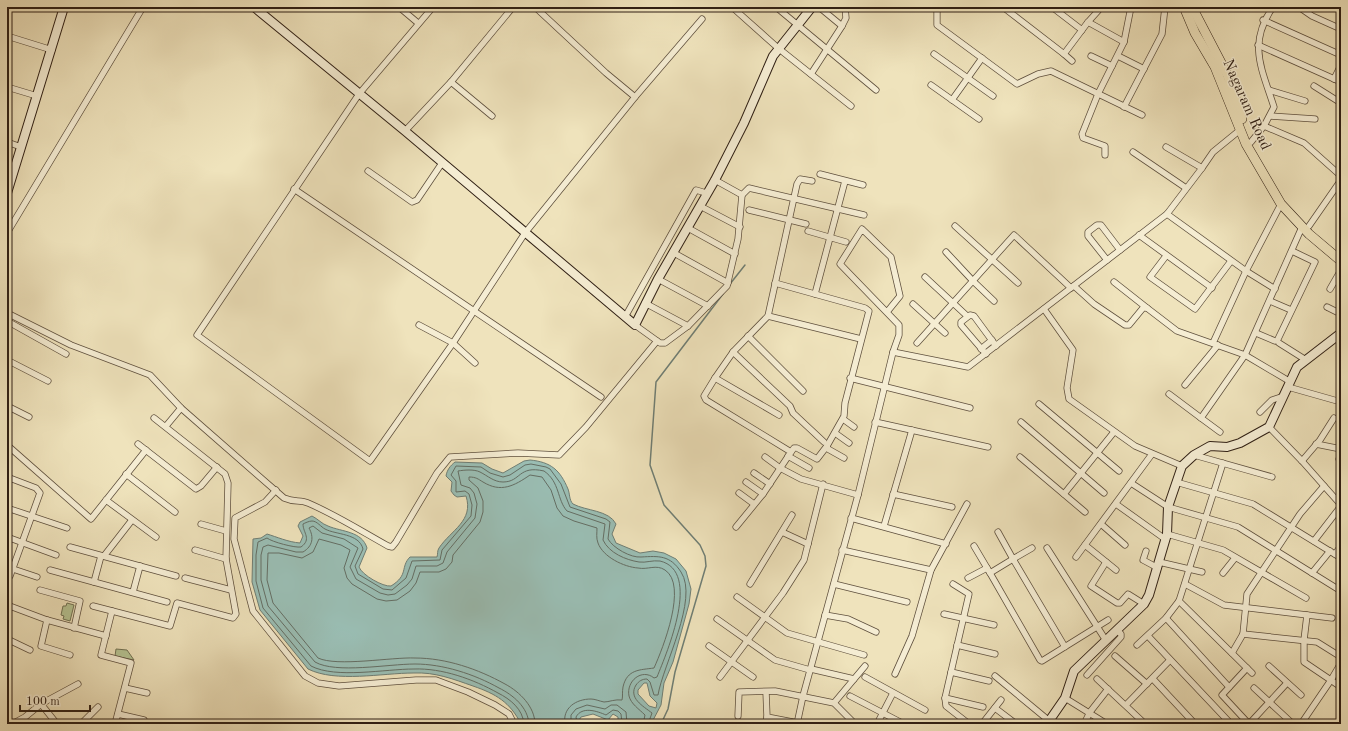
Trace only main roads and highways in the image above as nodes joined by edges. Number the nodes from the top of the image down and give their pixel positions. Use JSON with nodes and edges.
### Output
{"nodes":[{"id":1,"x":1184,"y":7,"type":"edge"},
{"id":2,"x":1192,"y":7,"type":"edge"},
{"id":3,"x":1236,"y":110,"type":"junction"},
{"id":4,"x":1305,"y":227,"type":"junction"},
{"id":5,"x":1341,"y":256,"type":"edge"},
{"id":6,"x":1341,"y":261,"type":"edge"}],
"edges":[{"from":1,"to":3,"type":"main road","name":"Nagaram Road"},
{"from":2,"to":3,"type":"main road","name":"Nagaram Road"},
{"from":3,"to":4,"type":"main road","name":"Nagaram Road"},
{"from":3,"to":4,"type":"main road","name":"Nagaram Road"},
{"from":4,"to":5,"type":"main road","name":"Nagaram Road"},
{"from":4,"to":6,"type":"main road","name":"Nagaram Road"}]}
